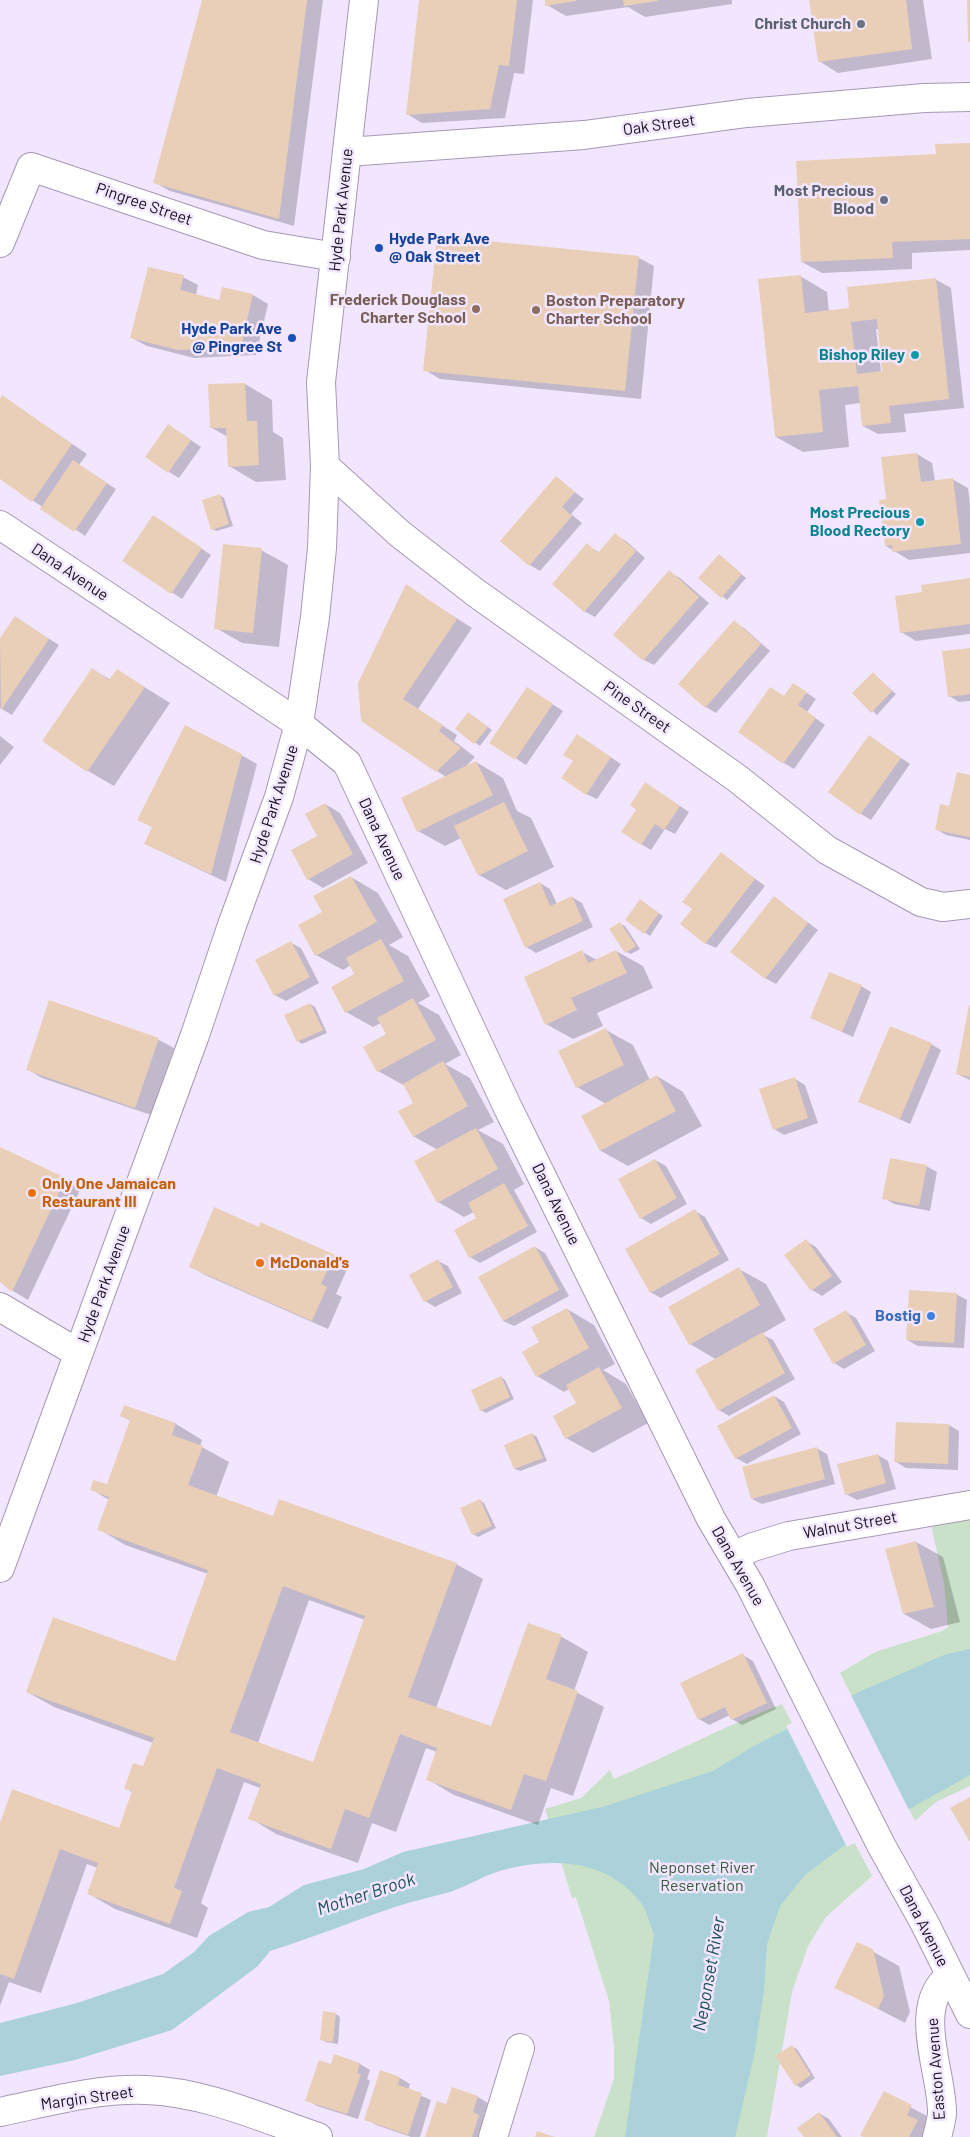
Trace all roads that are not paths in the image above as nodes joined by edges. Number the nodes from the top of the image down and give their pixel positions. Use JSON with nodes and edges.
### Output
{"nodes":[{"id":1,"x":364,"y":0,"type":"edge"},
{"id":2,"x":970,"y":97,"type":"edge"},
{"id":3,"x":347,"y":152,"type":"junction"},
{"id":4,"x":0,"y":243,"type":"edge"},
{"id":5,"x":336,"y":257,"type":"junction"},
{"id":6,"x":325,"y":466,"type":"junction"},
{"id":7,"x":0,"y":525,"type":"edge"},
{"id":8,"x":299,"y":724,"type":"junction"},
{"id":9,"x":970,"y":904,"type":"edge"},
{"id":10,"x":0,"y":1308,"type":"edge"},
{"id":11,"x":78,"y":1353,"type":"junction"},
{"id":12,"x":970,"y":1505,"type":"edge"},
{"id":13,"x":734,"y":1556,"type":"junction"},
{"id":14,"x":0,"y":1568,"type":"edge"},
{"id":15,"x":950,"y":1976,"type":"junction"},
{"id":16,"x":970,"y":2014,"type":"edge"},
{"id":17,"x":520,"y":2048,"type":"dead end"},
{"id":18,"x":0,"y":2112,"type":"edge"},
{"id":19,"x":318,"y":2137,"type":"edge"},
{"id":20,"x":493,"y":2137,"type":"edge"},
{"id":21,"x":937,"y":2137,"type":"edge"}],
"edges":[{"from":1,"to":3,"type":"street","name":"Hyde Park Avenue"},
{"from":2,"to":3,"type":"street","name":"Oak Street"},
{"from":3,"to":5,"type":"street","name":"Hyde Park Avenue"},
{"from":4,"to":5,"type":"street","name":"Pingree Street"},
{"from":5,"to":6,"type":"street","name":"Hyde Park Avenue"},
{"from":6,"to":8,"type":"street","name":"Hyde Park Avenue"},
{"from":6,"to":9,"type":"street","name":"Pine Street"},
{"from":7,"to":8,"type":"street","name":"Dana Avenue"},
{"from":8,"to":11,"type":"street","name":"Hyde Park Avenue"},
{"from":8,"to":13,"type":"street","name":"Dana Avenue"},
{"from":10,"to":11,"type":"street"},
{"from":11,"to":14,"type":"street","name":"Hyde Park Avenue"},
{"from":12,"to":13,"type":"street","name":"Walnut Street"},
{"from":13,"to":15,"type":"street","name":"Dana Avenue"},
{"from":15,"to":16,"type":"street","name":"Dana Avenue"},
{"from":15,"to":21,"type":"street","name":"Easton Avenue"},
{"from":17,"to":20,"type":"street"},
{"from":18,"to":19,"type":"street","name":"Margin Street"}]}
